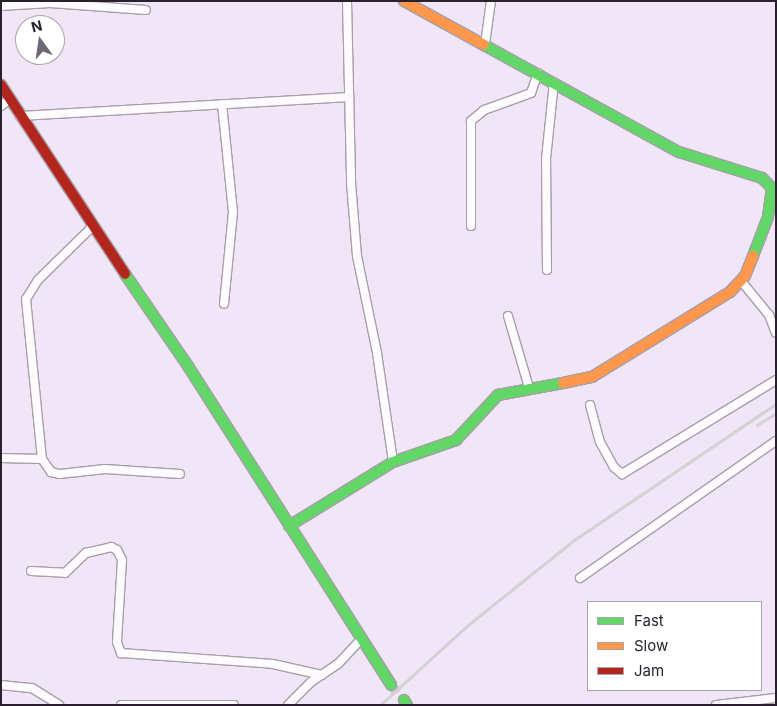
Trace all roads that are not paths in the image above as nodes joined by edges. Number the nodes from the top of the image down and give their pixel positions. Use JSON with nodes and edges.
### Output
{"nodes":[{"id":1,"x":347,"y":1,"type":"edge"},
{"id":2,"x":404,"y":1,"type":"edge"},
{"id":3,"x":491,"y":1,"type":"edge"},
{"id":4,"x":1,"y":6,"type":"edge"},
{"id":5,"x":146,"y":10,"type":"dead end"},
{"id":6,"x":485,"y":44,"type":"junction"},
{"id":7,"x":538,"y":73,"type":"junction"},
{"id":8,"x":554,"y":82,"type":"junction"},
{"id":9,"x":1,"y":85,"type":"edge"},
{"id":10,"x":349,"y":97,"type":"junction"},
{"id":11,"x":6,"y":102,"type":"edge"},
{"id":12,"x":222,"y":104,"type":"junction"},
{"id":13,"x":20,"y":116,"type":"junction"},
{"id":14,"x":772,"y":182,"type":"edge"},
{"id":15,"x":93,"y":226,"type":"junction"},
{"id":16,"x":471,"y":226,"type":"dead end"},
{"id":17,"x":547,"y":270,"type":"dead end"},
{"id":18,"x":742,"y":282,"type":"junction"},
{"id":19,"x":224,"y":304,"type":"dead end"},
{"id":20,"x":508,"y":316,"type":"dead end"},
{"id":21,"x":776,"y":333,"type":"edge"},
{"id":22,"x":776,"y":380,"type":"edge"},
{"id":23,"x":530,"y":388,"type":"junction"},
{"id":24,"x":590,"y":405,"type":"dead end"},
{"id":25,"x":776,"y":441,"type":"edge"},
{"id":26,"x":1,"y":458,"type":"edge"},
{"id":27,"x":42,"y":460,"type":"junction"},
{"id":28,"x":393,"y":462,"type":"junction"},
{"id":29,"x":180,"y":474,"type":"dead end"},
{"id":30,"x":289,"y":526,"type":"junction"},
{"id":31,"x":31,"y":571,"type":"dead end"},
{"id":32,"x":580,"y":578,"type":"dead end"},
{"id":33,"x":361,"y":638,"type":"junction"},
{"id":34,"x":322,"y":675,"type":"junction"},
{"id":35,"x":1,"y":685,"type":"edge"},
{"id":36,"x":391,"y":685,"type":"tunnel mouth"},
{"id":37,"x":776,"y":698,"type":"edge"},
{"id":38,"x":59,"y":705,"type":"edge"},
{"id":39,"x":121,"y":705,"type":"edge"},
{"id":40,"x":234,"y":705,"type":"edge"},
{"id":41,"x":288,"y":705,"type":"edge"},
{"id":42,"x":716,"y":705,"type":"edge"}],
"edges":[{"from":1,"to":10,"type":"street"},
{"from":2,"to":6,"type":"street"},
{"from":3,"to":6,"type":"street"},
{"from":4,"to":5,"type":"street"},
{"from":6,"to":7,"type":"street"},
{"from":7,"to":8,"type":"street"},
{"from":7,"to":16,"type":"street"},
{"from":8,"to":14,"type":"street"},
{"from":8,"to":17,"type":"street"},
{"from":9,"to":11,"type":"street"},
{"from":10,"to":12,"type":"street"},
{"from":10,"to":28,"type":"street"},
{"from":11,"to":13,"type":"street"},
{"from":12,"to":13,"type":"street"},
{"from":12,"to":19,"type":"street"},
{"from":13,"to":15,"type":"street"},
{"from":14,"to":18,"type":"street"},
{"from":15,"to":27,"type":"street"},
{"from":15,"to":30,"type":"street"},
{"from":18,"to":21,"type":"street"},
{"from":18,"to":23,"type":"street"},
{"from":20,"to":23,"type":"street"},
{"from":22,"to":24,"type":"street"},
{"from":23,"to":28,"type":"street"},
{"from":25,"to":32,"type":"street"},
{"from":26,"to":27,"type":"street"},
{"from":27,"to":29,"type":"street"},
{"from":28,"to":30,"type":"street"},
{"from":30,"to":33,"type":"street"},
{"from":31,"to":34,"type":"street"},
{"from":33,"to":34,"type":"street"},
{"from":33,"to":36,"type":"street"},
{"from":34,"to":41,"type":"street"},
{"from":35,"to":38,"type":"street"},
{"from":37,"to":42,"type":"street"},
{"from":39,"to":40,"type":"street"}]}
